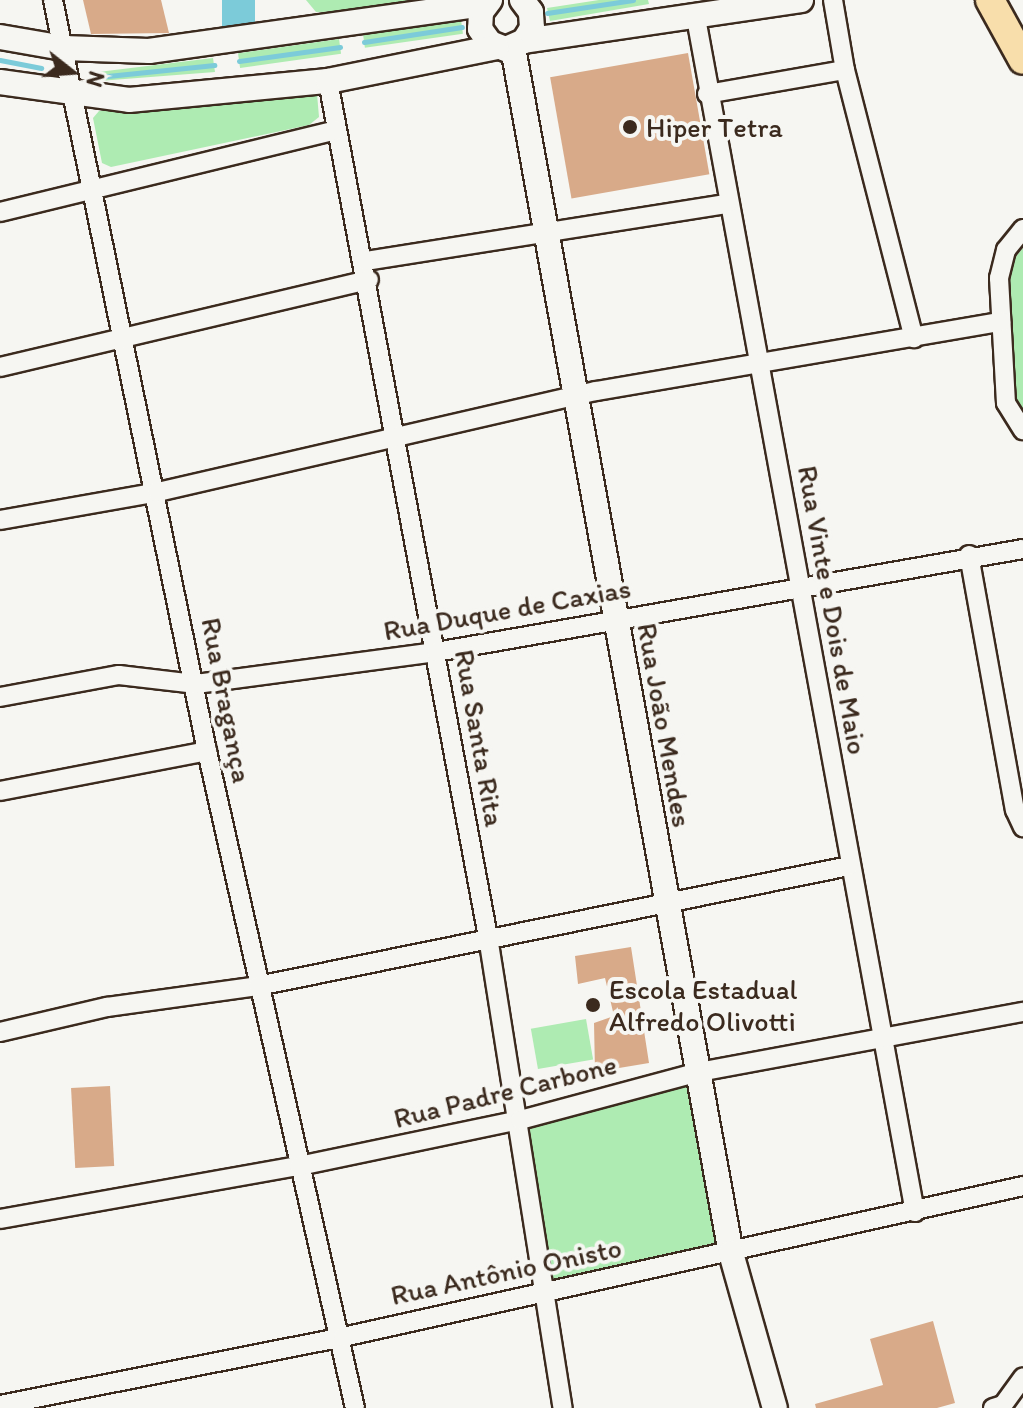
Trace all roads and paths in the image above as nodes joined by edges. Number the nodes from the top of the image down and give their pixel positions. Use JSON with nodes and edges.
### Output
{"nodes":[{"id":1,"x":53,"y":0,"type":"edge"},
{"id":2,"x":522,"y":0,"type":"edge"},
{"id":3,"x":801,"y":0,"type":"edge"},
{"id":4,"x":833,"y":0,"type":"edge"},
{"id":5,"x":990,"y":0,"type":"edge"},
{"id":6,"x":488,"y":2,"type":"edge"},
{"id":7,"x":696,"y":18,"type":"junction"},
{"id":8,"x":0,"y":37,"type":"edge"},
{"id":9,"x":511,"y":45,"type":"junction"},
{"id":10,"x":64,"y":48,"type":"junction"},
{"id":11,"x":1023,"y":60,"type":"edge"},
{"id":12,"x":845,"y":70,"type":"junction"},
{"id":13,"x":328,"y":81,"type":"junction"},
{"id":14,"x":0,"y":82,"type":"edge"},
{"id":15,"x":707,"y":94,"type":"junction"},
{"id":16,"x":74,"y":96,"type":"junction"},
{"id":17,"x":336,"y":130,"type":"junction"},
{"id":18,"x":94,"y":188,"type":"junction"},
{"id":19,"x":727,"y":204,"type":"junction"},
{"id":20,"x":0,"y":212,"type":"edge"},
{"id":21,"x":1023,"y":229,"type":"edge"},
{"id":22,"x":545,"y":233,"type":"junction"},
{"id":23,"x":366,"y":261,"type":"junction"},
{"id":24,"x":369,"y":280,"type":"junction"},
{"id":25,"x":1001,"y":322,"type":"junction"},
{"id":26,"x":914,"y":338,"type":"junction"},
{"id":27,"x":125,"y":339,"type":"junction"},
{"id":28,"x":758,"y":360,"type":"junction"},
{"id":29,"x":0,"y":367,"type":"edge"},
{"id":30,"x":574,"y":396,"type":"junction"},
{"id":31,"x":1023,"y":430,"type":"edge"},
{"id":32,"x":396,"y":440,"type":"junction"},
{"id":33,"x":158,"y":492,"type":"junction"},
{"id":34,"x":0,"y":520,"type":"edge"},
{"id":35,"x":1023,"y":549,"type":"edge"},
{"id":36,"x":969,"y":555,"type":"junction"},
{"id":37,"x":802,"y":587,"type":"junction"},
{"id":38,"x":616,"y":618,"type":"junction"},
{"id":39,"x":436,"y":652,"type":"junction"},
{"id":40,"x":196,"y":684,"type":"junction"},
{"id":41,"x":0,"y":697,"type":"edge"},
{"id":42,"x":207,"y":751,"type":"junction"},
{"id":43,"x":0,"y":791,"type":"edge"},
{"id":44,"x":1023,"y":827,"type":"edge"},
{"id":45,"x":849,"y":866,"type":"junction"},
{"id":46,"x":666,"y":902,"type":"junction"},
{"id":47,"x":488,"y":937,"type":"junction"},
{"id":48,"x":258,"y":986,"type":"junction"},
{"id":49,"x":1023,"y":1012,"type":"edge"},
{"id":50,"x":0,"y":1032,"type":"edge"},
{"id":51,"x":882,"y":1038,"type":"junction"},
{"id":52,"x":699,"y":1072,"type":"junction"},
{"id":53,"x":520,"y":1120,"type":"junction"},
{"id":54,"x":299,"y":1166,"type":"junction"},
{"id":55,"x":1023,"y":1186,"type":"edge"},
{"id":56,"x":915,"y":1212,"type":"junction"},
{"id":57,"x":0,"y":1219,"type":"edge"},
{"id":58,"x":731,"y":1253,"type":"junction"},
{"id":59,"x":546,"y":1288,"type":"junction"},
{"id":60,"x":343,"y":1337,"type":"junction"},
{"id":61,"x":1023,"y":1377,"type":"edge"},
{"id":62,"x":0,"y":1405,"type":"edge"},
{"id":63,"x":1001,"y":1407,"type":"edge"},
{"id":64,"x":355,"y":1408,"type":"edge"},
{"id":65,"x":563,"y":1408,"type":"edge"},
{"id":66,"x":775,"y":1408,"type":"edge"}],
"edges":[{"from":1,"to":10,"type":"street","name":"Rua Bragança"},
{"from":2,"to":9,"type":"street"},
{"from":3,"to":7,"type":"street"},
{"from":4,"to":12,"type":"street"},
{"from":5,"to":11,"type":"main road"},
{"from":6,"to":9,"type":"street"},
{"from":6,"to":10,"type":"street"},
{"from":7,"to":9,"type":"street"},
{"from":7,"to":15,"type":"street","name":"Rua Vinte e Dois de Maio"},
{"from":8,"to":10,"type":"street"},
{"from":9,"to":13,"type":"street"},
{"from":9,"to":22,"type":"street","name":"Rua João Mendes"},
{"from":10,"to":16,"type":"street","name":"Rua Bragança"},
{"from":12,"to":15,"type":"street"},
{"from":12,"to":26,"type":"street"},
{"from":13,"to":16,"type":"street"},
{"from":13,"to":17,"type":"street","name":"Rua Santa Rita"},
{"from":14,"to":16,"type":"street"},
{"from":15,"to":19,"type":"street","name":"Rua Vinte e Dois de Maio"},
{"from":16,"to":18,"type":"street","name":"Rua Bragança"},
{"from":17,"to":18,"type":"street"},
{"from":17,"to":23,"type":"street","name":"Rua Santa Rita"},
{"from":18,"to":20,"type":"street"},
{"from":18,"to":27,"type":"street","name":"Rua Bragança"},
{"from":19,"to":22,"type":"street"},
{"from":19,"to":28,"type":"street","name":"Rua Vinte e Dois de Maio"},
{"from":21,"to":25,"type":"street"},
{"from":22,"to":23,"type":"street"},
{"from":22,"to":30,"type":"street","name":"Rua João Mendes"},
{"from":23,"to":24,"type":"street","name":"Rua Santa Rita"},
{"from":24,"to":27,"type":"street"},
{"from":24,"to":32,"type":"street","name":"Rua Santa Rita"},
{"from":25,"to":26,"type":"street"},
{"from":25,"to":31,"type":"street"},
{"from":26,"to":28,"type":"street"},
{"from":27,"to":29,"type":"street"},
{"from":27,"to":33,"type":"street","name":"Rua Bragança"},
{"from":28,"to":30,"type":"street"},
{"from":28,"to":37,"type":"street","name":"Rua Vinte e Dois de Maio"},
{"from":30,"to":32,"type":"street"},
{"from":30,"to":38,"type":"street","name":"Rua João Mendes"},
{"from":32,"to":33,"type":"street"},
{"from":32,"to":39,"type":"street","name":"Rua Santa Rita"},
{"from":33,"to":34,"type":"street"},
{"from":33,"to":40,"type":"street","name":"Rua Bragança"},
{"from":35,"to":36,"type":"street","name":"Rua Duque de Caxias"},
{"from":36,"to":37,"type":"street","name":"Rua Duque de Caxias"},
{"from":36,"to":44,"type":"street"},
{"from":37,"to":38,"type":"street","name":"Rua Duque de Caxias"},
{"from":37,"to":45,"type":"street","name":"Rua Vinte e Dois de Maio"},
{"from":38,"to":39,"type":"street","name":"Rua Duque de Caxias"},
{"from":38,"to":46,"type":"street","name":"Rua João Mendes"},
{"from":39,"to":40,"type":"street","name":"Rua Duque de Caxias"},
{"from":39,"to":47,"type":"street","name":"Rua Santa Rita"},
{"from":40,"to":41,"type":"street","name":"Rua Duque de Caxias"},
{"from":40,"to":42,"type":"street","name":"Rua Bragança"},
{"from":42,"to":43,"type":"street"},
{"from":42,"to":48,"type":"street","name":"Rua Bragança"},
{"from":45,"to":46,"type":"street"},
{"from":45,"to":51,"type":"street","name":"Rua Vinte e Dois de Maio"},
{"from":46,"to":47,"type":"street"},
{"from":46,"to":52,"type":"street","name":"Rua João Mendes"},
{"from":47,"to":48,"type":"street"},
{"from":47,"to":53,"type":"street","name":"Rua Santa Rita"},
{"from":48,"to":50,"type":"street"},
{"from":48,"to":54,"type":"street","name":"Rua Bragança"},
{"from":49,"to":51,"type":"street","name":"Rua Padre Carbone"},
{"from":51,"to":52,"type":"street","name":"Rua Padre Carbone"},
{"from":51,"to":56,"type":"street","name":"Rua Vinte e Dois de Maio"},
{"from":52,"to":53,"type":"street","name":"Rua Padre Carbone"},
{"from":52,"to":58,"type":"street","name":"Rua João Mendes"},
{"from":53,"to":54,"type":"street","name":"Rua Padre Carbone"},
{"from":53,"to":59,"type":"street","name":"Rua Santa Rita"},
{"from":54,"to":57,"type":"street","name":"Rua Padre Carbone"},
{"from":54,"to":60,"type":"street","name":"Rua Bragança"},
{"from":55,"to":56,"type":"street","name":"Rua Antônio Onisto"},
{"from":56,"to":58,"type":"street","name":"Rua Antônio Onisto"},
{"from":58,"to":59,"type":"street","name":"Rua Antônio Onisto"},
{"from":58,"to":66,"type":"street","name":"Rua João Mendes"},
{"from":59,"to":60,"type":"street","name":"Rua Antônio Onisto"},
{"from":59,"to":65,"type":"street","name":"Rua Santa Rita"},
{"from":60,"to":62,"type":"street","name":"Rua Antônio Onisto"},
{"from":60,"to":64,"type":"street","name":"Rua Bragança"},
{"from":61,"to":63,"type":"street"}]}
